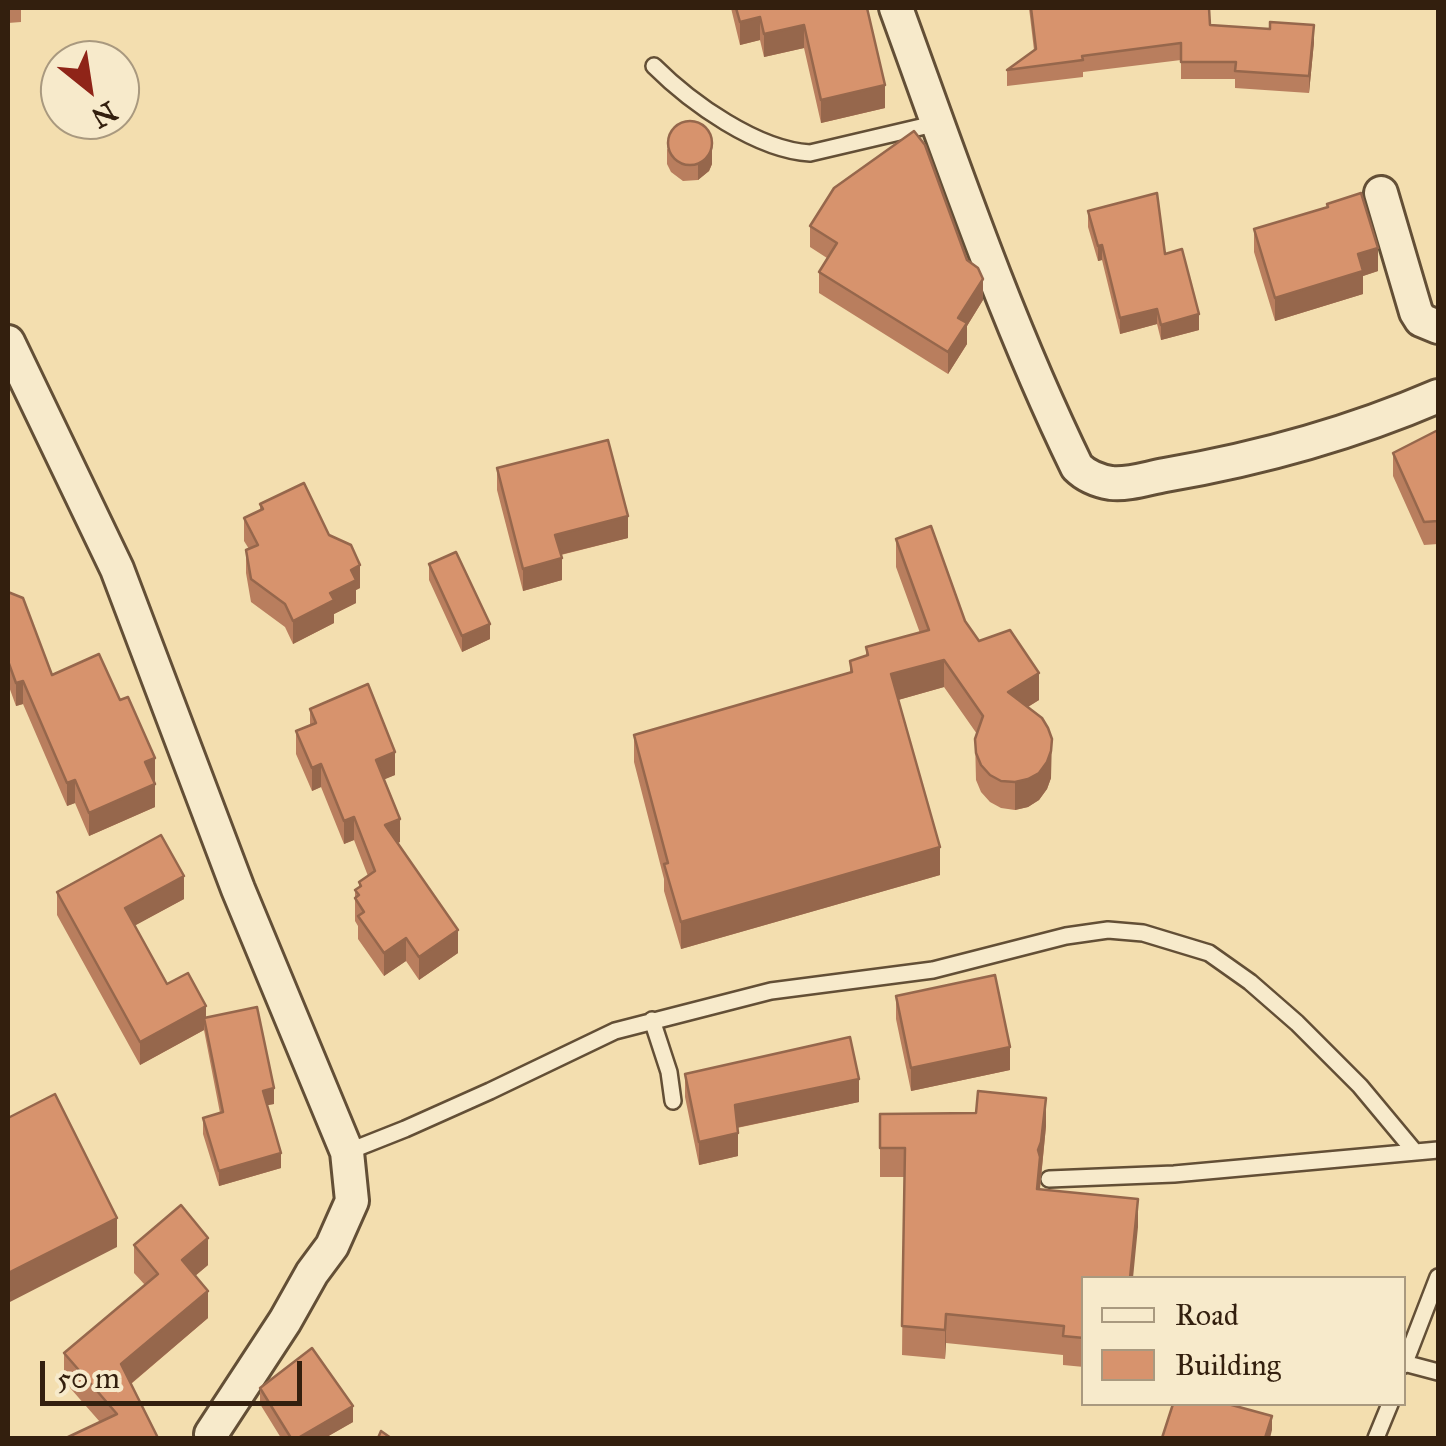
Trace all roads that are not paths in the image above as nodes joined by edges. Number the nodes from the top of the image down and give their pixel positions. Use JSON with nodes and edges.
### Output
{"nodes":[{"id":1,"x":896,"y":8,"type":"edge"},
{"id":2,"x":654,"y":66,"type":"dead end"},
{"id":3,"x":938,"y":123,"type":"junction"},
{"id":4,"x":1381,"y":194,"type":"dead end"},
{"id":5,"x":1438,"y":327,"type":"edge"},
{"id":6,"x":8,"y":342,"type":"edge"},
{"id":7,"x":1438,"y":396,"type":"edge"},
{"id":8,"x":652,"y":1020,"type":"junction"},
{"id":9,"x":674,"y":1101,"type":"dead end"},
{"id":10,"x":1438,"y":1150,"type":"edge"},
{"id":11,"x":347,"y":1152,"type":"junction"},
{"id":12,"x":1415,"y":1152,"type":"junction"},
{"id":13,"x":1048,"y":1179,"type":"dead end"},
{"id":14,"x":1438,"y":1277,"type":"edge"},
{"id":15,"x":1406,"y":1359,"type":"edge"},
{"id":16,"x":1406,"y":1364,"type":"edge"},
{"id":17,"x":1438,"y":1372,"type":"edge"},
{"id":18,"x":1389,"y":1406,"type":"edge"},
{"id":19,"x":211,"y":1434,"type":"dead end"},
{"id":20,"x":1376,"y":1438,"type":"edge"}],
"edges":[{"from":1,"to":3,"type":"street"},
{"from":2,"to":3,"type":"lane"},
{"from":3,"to":7,"type":"street"},
{"from":4,"to":5,"type":"street"},
{"from":6,"to":11,"type":"street"},
{"from":8,"to":9,"type":"lane"},
{"from":8,"to":11,"type":"lane"},
{"from":8,"to":12,"type":"lane"},
{"from":10,"to":12,"type":"lane"},
{"from":11,"to":19,"type":"street"},
{"from":12,"to":13,"type":"lane"},
{"from":14,"to":15,"type":"lane"},
{"from":16,"to":17,"type":"lane"},
{"from":18,"to":20,"type":"lane"}]}
